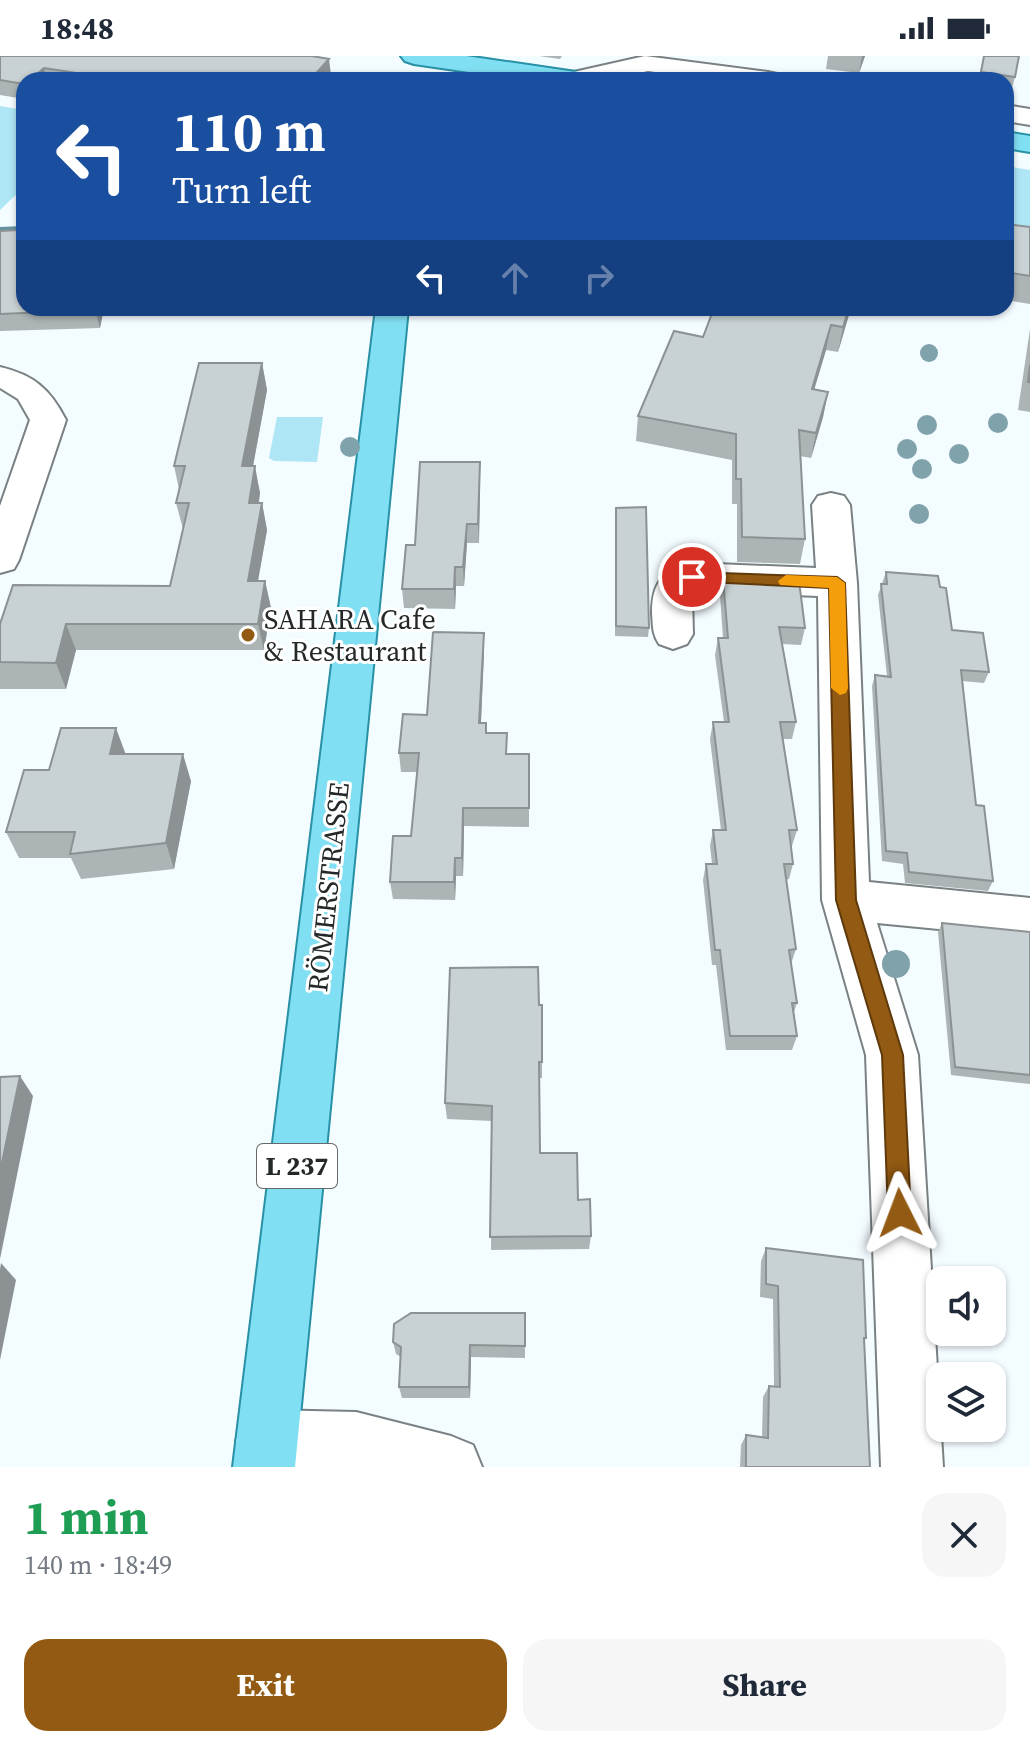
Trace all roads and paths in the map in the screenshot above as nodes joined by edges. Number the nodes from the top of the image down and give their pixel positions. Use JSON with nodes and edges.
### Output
{"nodes":[{"id":1,"x":414,"y":56,"type":"edge"},
{"id":2,"x":422,"y":56,"type":"edge"},
{"id":3,"x":524,"y":72,"type":"edge"},
{"id":4,"x":609,"y":72,"type":"edge"},
{"id":5,"x":712,"y":72,"type":"edge"},
{"id":6,"x":391,"y":316,"type":"edge"},
{"id":7,"x":0,"y":377,"type":"edge"},
{"id":8,"x":831,"y":505,"type":"dead end"},
{"id":9,"x":0,"y":560,"type":"edge"},
{"id":10,"x":837,"y":583,"type":"junction"},
{"id":11,"x":673,"y":634,"type":"dead end"},
{"id":12,"x":846,"y":900,"type":"junction"},
{"id":13,"x":1030,"y":918,"type":"edge"},
{"id":14,"x":265,"y":1454,"type":"edge"},
{"id":15,"x":451,"y":1467,"type":"edge"},
{"id":16,"x":912,"y":1467,"type":"edge"}],
"edges":[{"from":1,"to":2,"type":"main road"},
{"from":2,"to":3,"type":"main road"},
{"from":4,"to":5,"type":"street"},
{"from":6,"to":14,"type":"main road","name":"RÖMERSTRASSE","number":"L 237"},
{"from":7,"to":9,"type":"street"},
{"from":8,"to":10,"type":"street"},
{"from":10,"to":11,"type":"street"},
{"from":10,"to":12,"type":"street"},
{"from":12,"to":13,"type":"street"},
{"from":12,"to":16,"type":"street"},
{"from":14,"to":15,"type":"street"}]}
